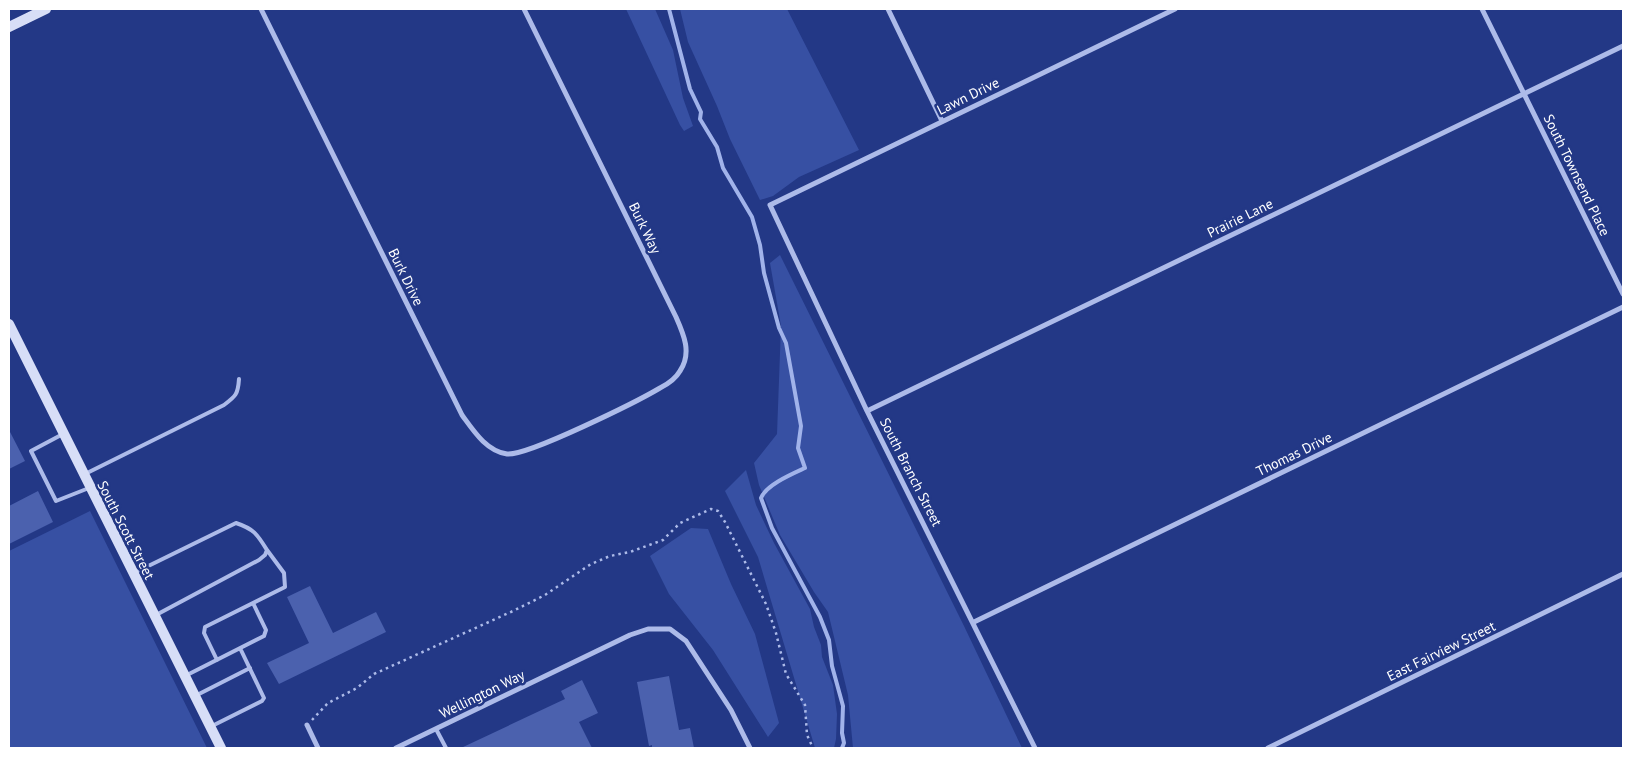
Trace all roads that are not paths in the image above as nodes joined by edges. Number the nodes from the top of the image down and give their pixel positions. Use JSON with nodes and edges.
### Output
{"nodes":[{"id":1,"x":46,"y":9,"type":"edge"},
{"id":2,"x":261,"y":9,"type":"edge"},
{"id":3,"x":524,"y":9,"type":"edge"},
{"id":4,"x":888,"y":9,"type":"edge"},
{"id":5,"x":1175,"y":9,"type":"edge"},
{"id":6,"x":1482,"y":9,"type":"edge"},
{"id":7,"x":9,"y":27,"type":"edge"},
{"id":8,"x":1623,"y":46,"type":"edge"},
{"id":9,"x":1524,"y":94,"type":"junction"},
{"id":10,"x":942,"y":121,"type":"junction"},
{"id":11,"x":770,"y":205,"type":"joint"},
{"id":12,"x":1623,"y":294,"type":"edge"},
{"id":13,"x":1623,"y":307,"type":"edge"},
{"id":14,"x":9,"y":324,"type":"edge"},
{"id":15,"x":240,"y":379,"type":"dead end"},
{"id":16,"x":867,"y":411,"type":"junction"},
{"id":17,"x":595,"y":420,"type":"joint"},
{"id":18,"x":62,"y":434,"type":"junction"},
{"id":19,"x":83,"y":475,"type":"junction"},
{"id":20,"x":89,"y":488,"type":"junction"},
{"id":21,"x":267,"y":550,"type":"junction"},
{"id":22,"x":133,"y":574,"type":"junction"},
{"id":23,"x":1623,"y":574,"type":"edge"},
{"id":24,"x":252,"y":603,"type":"junction"},
{"id":25,"x":154,"y":616,"type":"junction"},
{"id":26,"x":974,"y":622,"type":"junction"},
{"id":27,"x":240,"y":648,"type":"junction"},
{"id":28,"x":217,"y":660,"type":"junction"},
{"id":29,"x":250,"y":668,"type":"junction"},
{"id":30,"x":185,"y":676,"type":"junction"},
{"id":31,"x":195,"y":696,"type":"junction"},
{"id":32,"x":307,"y":725,"type":"road end"},
{"id":33,"x":210,"y":727,"type":"junction"},
{"id":34,"x":436,"y":729,"type":"junction"},
{"id":35,"x":221,"y":748,"type":"edge"},
{"id":36,"x":318,"y":748,"type":"edge"},
{"id":37,"x":396,"y":748,"type":"edge"},
{"id":38,"x":446,"y":748,"type":"edge"},
{"id":39,"x":750,"y":748,"type":"edge"},
{"id":40,"x":1035,"y":748,"type":"edge"},
{"id":41,"x":1268,"y":748,"type":"edge"}],
"edges":[{"from":1,"to":7,"type":"street"},
{"from":2,"to":17,"type":"street","name":"Burk Drive"},
{"from":3,"to":17,"type":"street","name":"Burk Way"},
{"from":4,"to":10,"type":"street"},
{"from":5,"to":10,"type":"street","name":"Lawn Drive"},
{"from":6,"to":9,"type":"street","name":"South Townsend Place"},
{"from":8,"to":9,"type":"street","name":"Prairie Lane"},
{"from":9,"to":12,"type":"street","name":"South Townsend Place"},
{"from":9,"to":16,"type":"street","name":"Prairie Lane"},
{"from":10,"to":11,"type":"street","name":"Lawn Drive"},
{"from":11,"to":16,"type":"street","name":"South Branch Street"},
{"from":13,"to":26,"type":"street","name":"Thomas Drive"},
{"from":14,"to":18,"type":"street","name":"South Scott Street"},
{"from":15,"to":19,"type":"lane"},
{"from":16,"to":26,"type":"street","name":"South Branch Street"},
{"from":18,"to":19,"type":"street","name":"South Scott Street"},
{"from":18,"to":20,"type":"lane"},
{"from":19,"to":20,"type":"street","name":"South Scott Street"},
{"from":20,"to":22,"type":"street","name":"South Scott Street"},
{"from":21,"to":22,"type":"lane"},
{"from":21,"to":24,"type":"lane"},
{"from":21,"to":25,"type":"lane"},
{"from":22,"to":25,"type":"street","name":"South Scott Street"},
{"from":23,"to":41,"type":"street","name":"East Fairview Street"},
{"from":24,"to":27,"type":"lane"},
{"from":24,"to":28,"type":"lane"},
{"from":25,"to":30,"type":"street","name":"South Scott Street"},
{"from":26,"to":40,"type":"street","name":"South Branch Street"},
{"from":27,"to":28,"type":"lane"},
{"from":27,"to":29,"type":"lane"},
{"from":28,"to":30,"type":"lane"},
{"from":29,"to":31,"type":"lane"},
{"from":29,"to":33,"type":"lane"},
{"from":30,"to":31,"type":"street","name":"South Scott Street"},
{"from":31,"to":33,"type":"street","name":"South Scott Street"},
{"from":32,"to":36,"type":"street"},
{"from":33,"to":35,"type":"street","name":"South Scott Street"},
{"from":34,"to":37,"type":"street","name":"Wellington Way"},
{"from":34,"to":38,"type":"lane"},
{"from":34,"to":39,"type":"street","name":"Wellington Way"}]}
